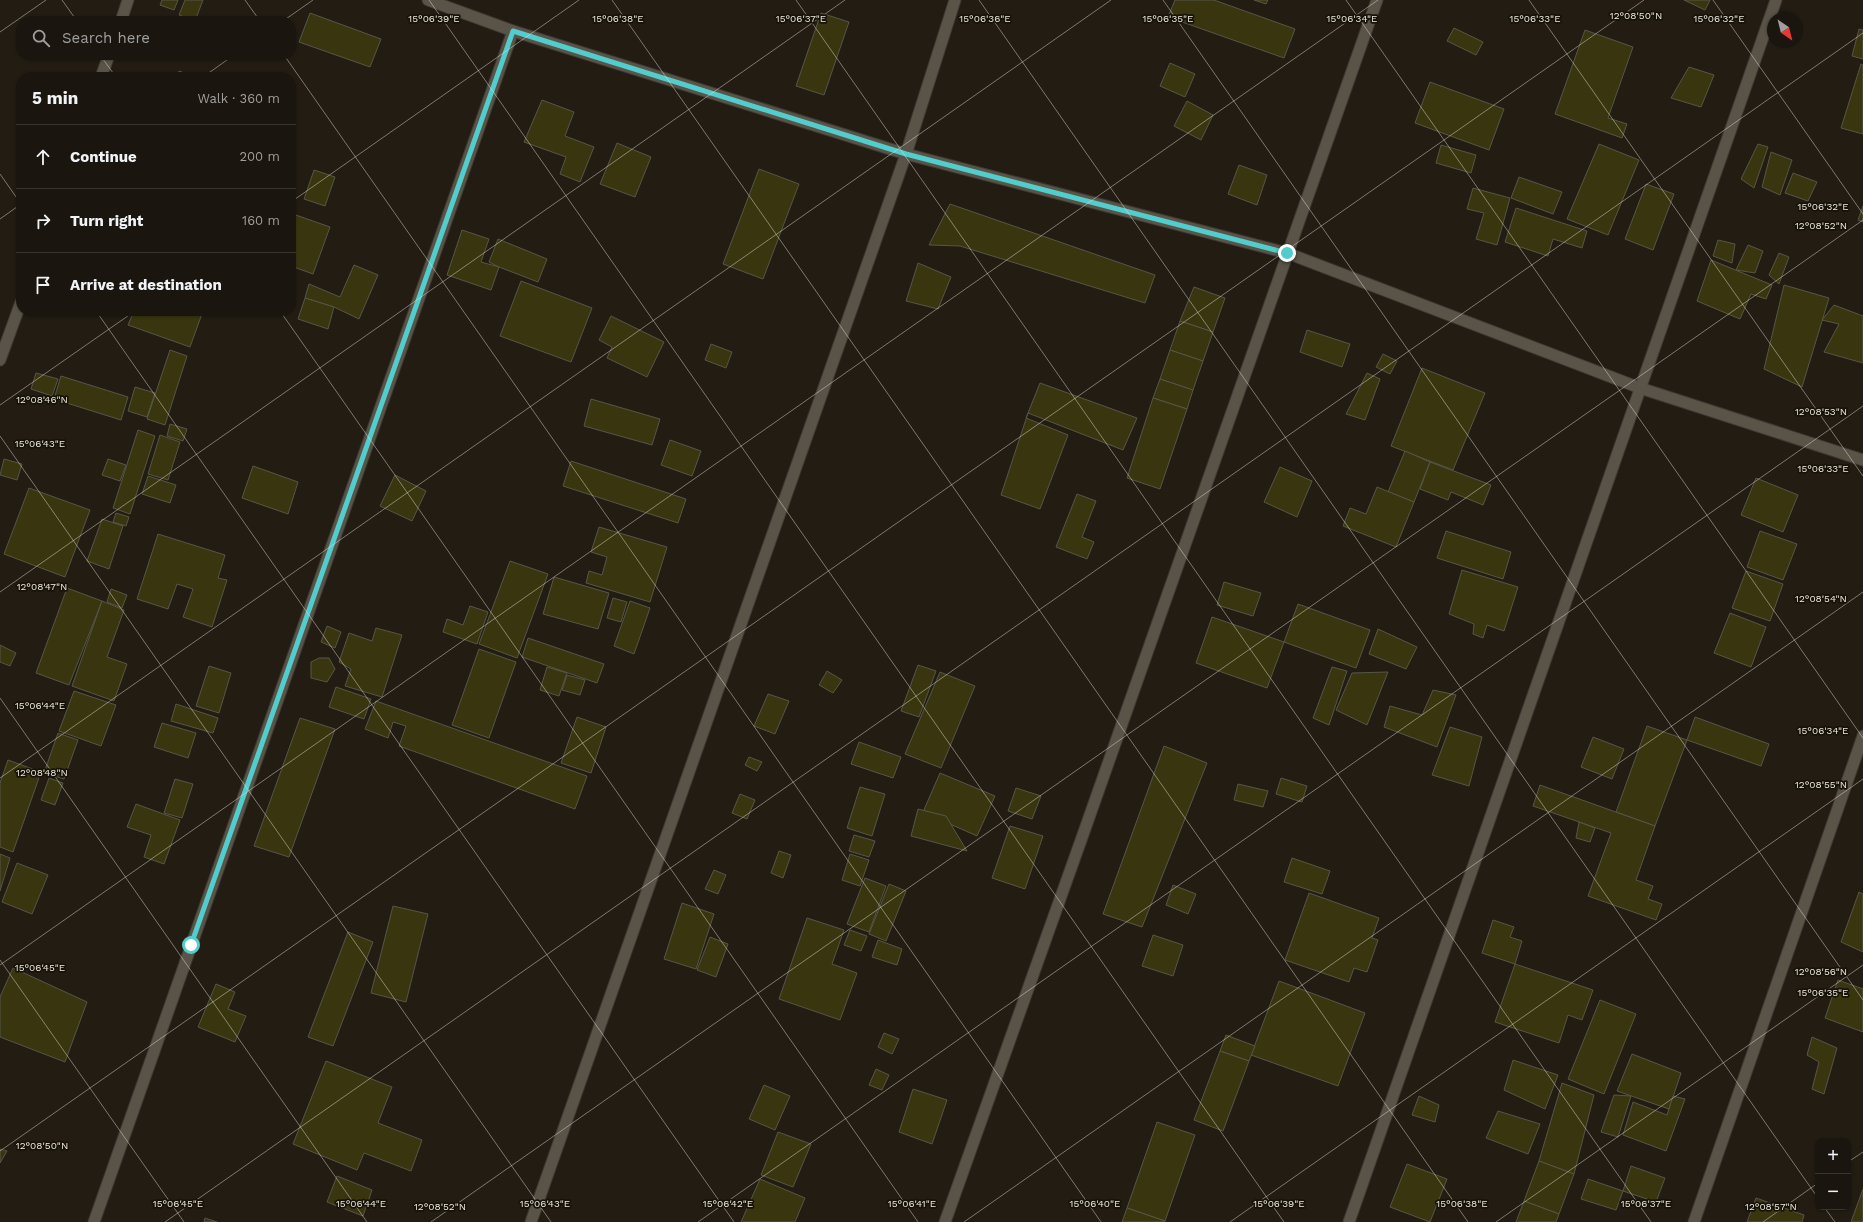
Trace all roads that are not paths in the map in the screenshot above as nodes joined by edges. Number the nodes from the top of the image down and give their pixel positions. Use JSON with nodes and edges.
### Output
{"nodes":[{"id":1,"x":128,"y":0,"type":"edge"},
{"id":2,"x":428,"y":0,"type":"edge"},
{"id":3,"x":955,"y":0,"type":"edge"},
{"id":4,"x":1377,"y":0,"type":"edge"},
{"id":5,"x":1776,"y":0,"type":"edge"},
{"id":6,"x":123,"y":16,"type":"edge"},
{"id":7,"x":513,"y":31,"type":"junction"},
{"id":8,"x":107,"y":60,"type":"edge"},
{"id":9,"x":103,"y":72,"type":"edge"},
{"id":10,"x":906,"y":154,"type":"junction"},
{"id":11,"x":1287,"y":253,"type":"junction"},
{"id":12,"x":16,"y":316,"type":"edge"},
{"id":13,"x":0,"y":360,"type":"edge"},
{"id":14,"x":1640,"y":388,"type":"junction"},
{"id":15,"x":1863,"y":460,"type":"edge"},
{"id":16,"x":1863,"y":736,"type":"edge"},
{"id":17,"x":94,"y":1222,"type":"edge"},
{"id":18,"x":531,"y":1222,"type":"edge"},
{"id":19,"x":944,"y":1222,"type":"edge"},
{"id":20,"x":1349,"y":1222,"type":"edge"},
{"id":21,"x":1694,"y":1222,"type":"edge"}],
"edges":[{"from":1,"to":6,"type":"street"},
{"from":2,"to":7,"type":"street"},
{"from":3,"to":10,"type":"street"},
{"from":4,"to":11,"type":"street"},
{"from":5,"to":14,"type":"street"},
{"from":7,"to":10,"type":"street"},
{"from":7,"to":17,"type":"street"},
{"from":8,"to":9,"type":"street"},
{"from":10,"to":11,"type":"street"},
{"from":10,"to":18,"type":"street"},
{"from":11,"to":14,"type":"street"},
{"from":11,"to":19,"type":"street"},
{"from":12,"to":13,"type":"street"},
{"from":14,"to":15,"type":"street"},
{"from":14,"to":20,"type":"street"},
{"from":16,"to":21,"type":"street"}]}
